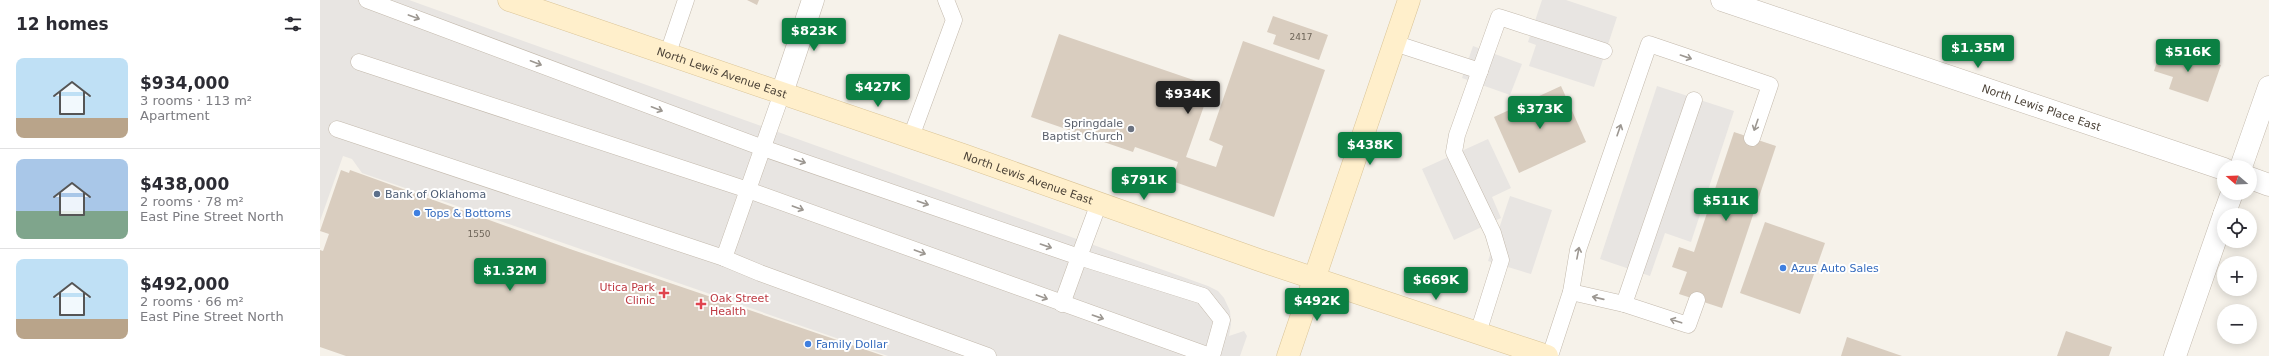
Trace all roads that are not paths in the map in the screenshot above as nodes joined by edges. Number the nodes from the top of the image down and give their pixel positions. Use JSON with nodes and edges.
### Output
{"nodes":[{"id":1,"x":509,"y":0,"type":"edge"},
{"id":2,"x":813,"y":0,"type":"edge"},
{"id":3,"x":946,"y":0,"type":"edge"},
{"id":4,"x":1409,"y":0,"type":"edge"},
{"id":5,"x":1722,"y":0,"type":"edge"},
{"id":6,"x":682,"y":1,"type":"edge"},
{"id":7,"x":372,"y":2,"type":"edge"},
{"id":8,"x":531,"y":4,"type":"edge"},
{"id":9,"x":1394,"y":43,"type":"junction"},
{"id":10,"x":1604,"y":51,"type":"dead end"},
{"id":11,"x":668,"y":53,"type":"junction"},
{"id":12,"x":359,"y":62,"type":"dead end"},
{"id":13,"x":1480,"y":71,"type":"junction"},
{"id":14,"x":2269,"y":87,"type":"edge"},
{"id":15,"x":782,"y":93,"type":"junction"},
{"id":16,"x":1694,"y":100,"type":"dead end"},
{"id":17,"x":337,"y":129,"type":"dead end"},
{"id":18,"x":911,"y":137,"type":"junction"},
{"id":19,"x":1752,"y":138,"type":"dead end"},
{"id":20,"x":763,"y":148,"type":"junction"},
{"id":21,"x":2243,"y":160,"type":"edge"},
{"id":22,"x":2217,"y":167,"type":"edge"},
{"id":23,"x":2257,"y":181,"type":"edge"},
{"id":24,"x":2269,"y":185,"type":"edge"},
{"id":25,"x":748,"y":190,"type":"junction"},
{"id":26,"x":1099,"y":203,"type":"junction"},
{"id":27,"x":2217,"y":236,"type":"edge"},
{"id":28,"x":1079,"y":257,"type":"junction"},
{"id":29,"x":724,"y":258,"type":"junction"},
{"id":30,"x":1314,"y":278,"type":"junction"},
{"id":31,"x":1571,"y":292,"type":"junction"},
{"id":32,"x":1696,"y":300,"type":"dead end"},
{"id":33,"x":1062,"y":304,"type":"junction"},
{"id":34,"x":1624,"y":304,"type":"junction"},
{"id":35,"x":1478,"y":333,"type":"junction"},
{"id":36,"x":988,"y":356,"type":"edge"},
{"id":37,"x":1211,"y":356,"type":"edge"},
{"id":38,"x":1288,"y":356,"type":"edge"},
{"id":39,"x":1549,"y":356,"type":"edge"},
{"id":40,"x":2176,"y":356,"type":"edge"}],
"edges":[{"from":1,"to":8,"type":"main road","name":"North Lewis Avenue East"},
{"from":2,"to":15,"type":"street"},
{"from":3,"to":18,"type":"lane"},
{"from":4,"to":9,"type":"main road"},
{"from":5,"to":22,"type":"street","name":"North Lewis Place East"},
{"from":6,"to":11,"type":"lane"},
{"from":7,"to":20,"type":"lane","one_way":true},
{"from":8,"to":11,"type":"main road","name":"North Lewis Avenue East"},
{"from":9,"to":13,"type":"lane"},
{"from":9,"to":30,"type":"main road"},
{"from":10,"to":13,"type":"lane"},
{"from":11,"to":15,"type":"main road","name":"North Lewis Avenue East"},
{"from":12,"to":25,"type":"lane"},
{"from":13,"to":35,"type":"lane"},
{"from":14,"to":21,"type":"street"},
{"from":15,"to":18,"type":"main road","name":"North Lewis Avenue East"},
{"from":15,"to":20,"type":"lane"},
{"from":16,"to":34,"type":"lane"},
{"from":17,"to":29,"type":"lane"},
{"from":18,"to":26,"type":"main road","name":"North Lewis Avenue East"},
{"from":31,"to":19,"type":"lane","one_way":true},
{"from":20,"to":25,"type":"lane"},
{"from":20,"to":28,"type":"lane","one_way":true},
{"from":23,"to":24,"type":"street"},
{"from":25,"to":29,"type":"lane"},
{"from":25,"to":33,"type":"lane","one_way":true},
{"from":26,"to":28,"type":"lane"},
{"from":26,"to":30,"type":"main road","name":"North Lewis Avenue East"},
{"from":27,"to":40,"type":"street"},
{"from":28,"to":33,"type":"lane"},
{"from":28,"to":37,"type":"lane"},
{"from":29,"to":36,"type":"lane"},
{"from":30,"to":35,"type":"main road","name":"North Lewis Avenue East"},
{"from":30,"to":38,"type":"main road"},
{"from":34,"to":31,"type":"lane","one_way":true},
{"from":31,"to":39,"type":"lane"},
{"from":32,"to":34,"type":"lane","one_way":true},
{"from":33,"to":37,"type":"lane","one_way":true},
{"from":35,"to":39,"type":"main road","name":"North Lewis Avenue East"}]}
